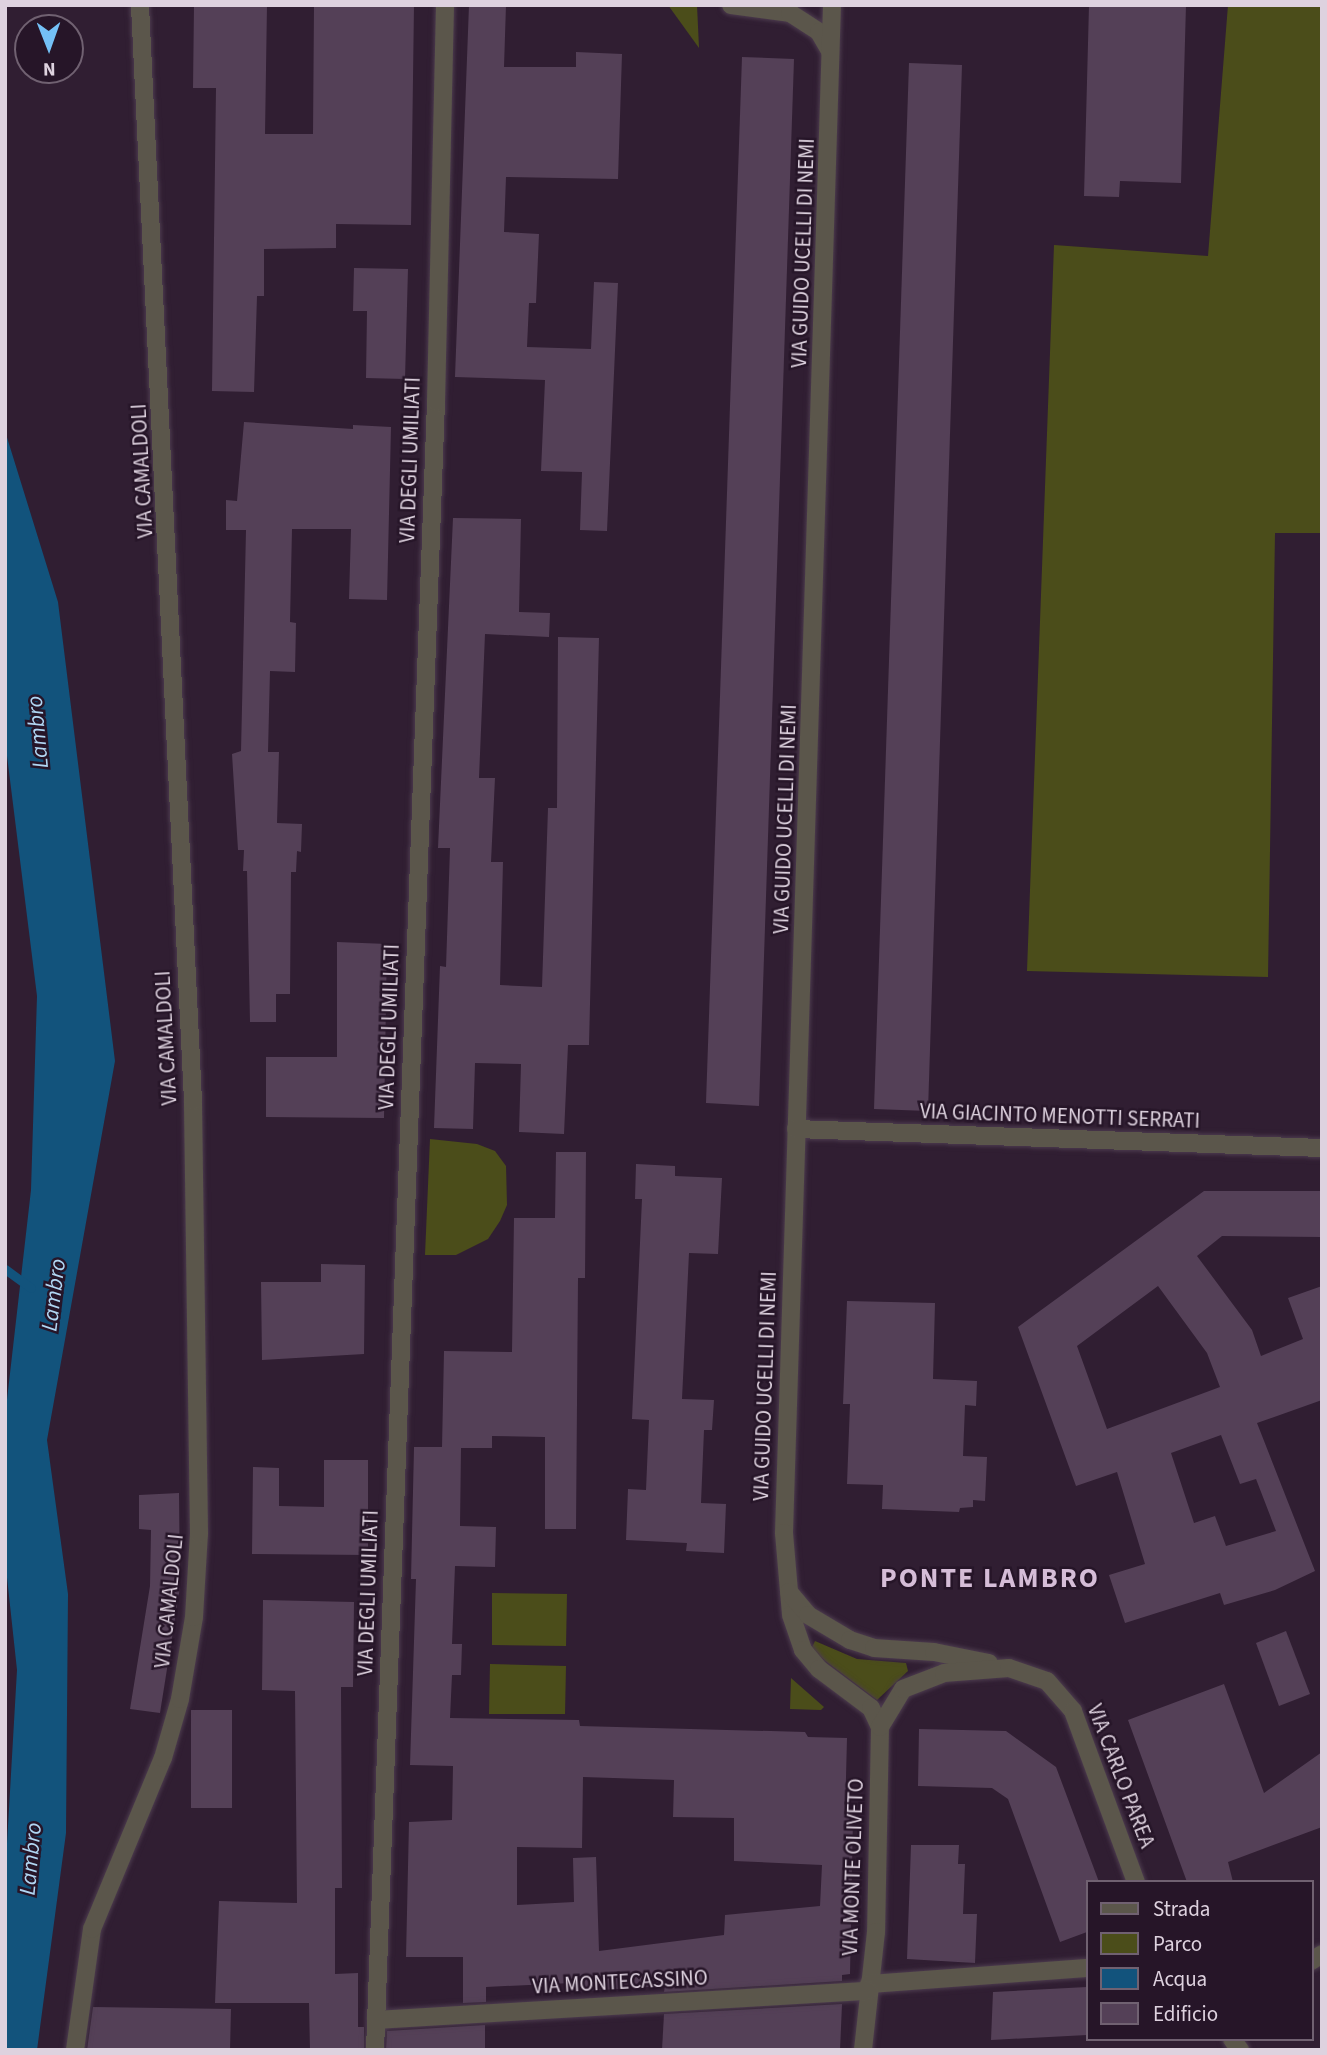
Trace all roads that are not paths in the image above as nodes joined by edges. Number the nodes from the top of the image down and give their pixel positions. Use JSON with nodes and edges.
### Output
{"nodes":[{"id":1,"x":139,"y":5,"type":"edge"},
{"id":2,"x":445,"y":5,"type":"edge"},
{"id":3,"x":832,"y":5,"type":"edge"},
{"id":4,"x":743,"y":6,"type":"edge"},
{"id":5,"x":830,"y":51,"type":"junction"},
{"id":6,"x":796,"y":1129,"type":"junction"},
{"id":7,"x":1322,"y":1148,"type":"edge"},
{"id":8,"x":787,"y":1589,"type":"junction"},
{"id":9,"x":1009,"y":1668,"type":"junction"},
{"id":10,"x":880,"y":1727,"type":"junction"},
{"id":11,"x":1135,"y":1880,"type":"edge"},
{"id":12,"x":1086,"y":1968,"type":"edge"},
{"id":13,"x":868,"y":1987,"type":"junction"},
{"id":14,"x":376,"y":2020,"type":"junction"},
{"id":15,"x":75,"y":2050,"type":"edge"},
{"id":16,"x":375,"y":2050,"type":"edge"},
{"id":17,"x":863,"y":2050,"type":"edge"}],
"edges":[{"from":1,"to":15,"type":"street","name":"VIA CAMALDOLI"},
{"from":2,"to":14,"type":"street","name":"VIA DEGLI UMILIATI"},
{"from":3,"to":5,"type":"street","name":"VIA GUIDO UCELLI DI NEMI"},
{"from":4,"to":5,"type":"street"},
{"from":5,"to":6,"type":"street","name":"VIA GUIDO UCELLI DI NEMI"},
{"from":6,"to":7,"type":"street","name":"VIA GIACINTO MENOTTI SERRATI"},
{"from":6,"to":8,"type":"street","name":"VIA GUIDO UCELLI DI NEMI"},
{"from":8,"to":9,"type":"street"},
{"from":8,"to":10,"type":"street","name":"VIA GUIDO UCELLI DI NEMI"},
{"from":9,"to":10,"type":"street","name":"VIA CARLO PAREA"},
{"from":9,"to":11,"type":"street","name":"VIA CARLO PAREA"},
{"from":10,"to":13,"type":"street","name":"VIA MONTE OLIVETO"},
{"from":12,"to":13,"type":"street","name":"VIA MONTECASSINO"},
{"from":13,"to":14,"type":"street","name":"VIA MONTECASSINO"},
{"from":13,"to":17,"type":"street","name":"VIA MONTE OLIVETO"},
{"from":14,"to":16,"type":"street","name":"VIA DEGLI UMILIATI"}]}
